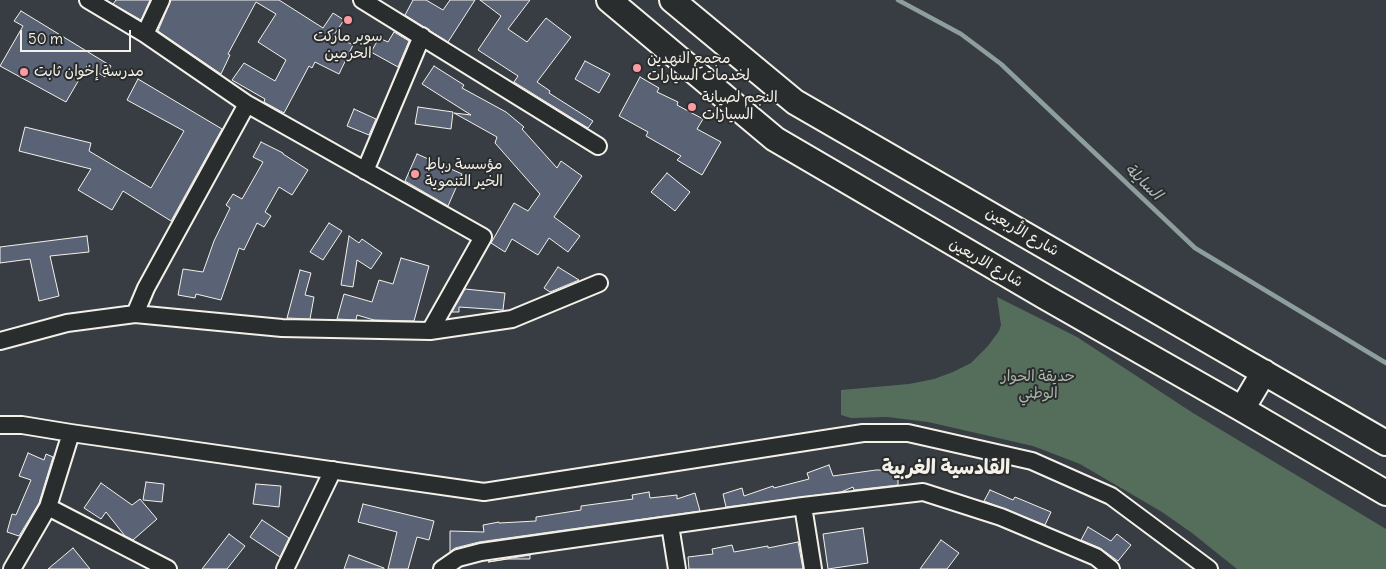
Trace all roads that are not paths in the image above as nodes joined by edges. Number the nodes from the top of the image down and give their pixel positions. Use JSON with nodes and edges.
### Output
{"nodes":[{"id":1,"x":88,"y":0,"type":"edge"},
{"id":2,"x":160,"y":0,"type":"edge"},
{"id":3,"x":362,"y":0,"type":"edge"},
{"id":4,"x":609,"y":0,"type":"edge"},
{"id":5,"x":672,"y":0,"type":"edge"},
{"id":6,"x":145,"y":34,"type":"junction"},
{"id":7,"x":422,"y":36,"type":"junction"},
{"id":8,"x":247,"y":104,"type":"junction"},
{"id":9,"x":598,"y":146,"type":"dead end"},
{"id":10,"x":365,"y":171,"type":"junction"},
{"id":11,"x":599,"y":283,"type":"dead end"},
{"id":12,"x":135,"y":314,"type":"junction"},
{"id":13,"x":430,"y":331,"type":"junction"},
{"id":14,"x":0,"y":340,"type":"edge"},
{"id":15,"x":1264,"y":372,"type":"junction"},
{"id":16,"x":1242,"y":409,"type":"junction"},
{"id":17,"x":0,"y":425,"type":"edge"},
{"id":18,"x":71,"y":433,"type":"junction"},
{"id":19,"x":1386,"y":444,"type":"edge"},
{"id":20,"x":333,"y":470,"type":"junction"},
{"id":21,"x":1386,"y":493,"type":"edge"},
{"id":22,"x":803,"y":506,"type":"junction"},
{"id":23,"x":48,"y":507,"type":"junction"},
{"id":24,"x":670,"y":525,"type":"junction"},
{"id":25,"x":146,"y":564,"type":"edge"},
{"id":26,"x":12,"y":569,"type":"edge"},
{"id":27,"x":168,"y":569,"type":"edge"},
{"id":28,"x":285,"y":569,"type":"edge"},
{"id":29,"x":442,"y":569,"type":"edge"},
{"id":30,"x":677,"y":569,"type":"edge"},
{"id":31,"x":814,"y":569,"type":"edge"},
{"id":32,"x":1111,"y":569,"type":"edge"},
{"id":33,"x":1209,"y":569,"type":"edge"}],
"edges":[{"from":1,"to":6,"type":"street"},
{"from":2,"to":6,"type":"street"},
{"from":3,"to":7,"type":"street"},
{"from":4,"to":16,"type":"main road","name":"شارع الاربعين"},
{"from":5,"to":15,"type":"main road","name":"شارع الأربعين"},
{"from":6,"to":8,"type":"street"},
{"from":7,"to":9,"type":"street"},
{"from":7,"to":10,"type":"street"},
{"from":8,"to":10,"type":"street"},
{"from":8,"to":12,"type":"street"},
{"from":10,"to":13,"type":"street"},
{"from":11,"to":13,"type":"street"},
{"from":12,"to":13,"type":"street"},
{"from":12,"to":14,"type":"street"},
{"from":15,"to":16,"type":"main road"},
{"from":15,"to":19,"type":"main road","name":"شارع الأربعين"},
{"from":16,"to":21,"type":"main road","name":"شارع الاربعين"},
{"from":17,"to":18,"type":"street"},
{"from":18,"to":20,"type":"street"},
{"from":18,"to":23,"type":"street"},
{"from":20,"to":28,"type":"street"},
{"from":20,"to":33,"type":"street"},
{"from":22,"to":24,"type":"street"},
{"from":22,"to":31,"type":"street"},
{"from":22,"to":32,"type":"street"},
{"from":23,"to":25,"type":"street"},
{"from":23,"to":26,"type":"street"},
{"from":24,"to":29,"type":"street"},
{"from":24,"to":30,"type":"street"},
{"from":25,"to":27,"type":"street"}]}
